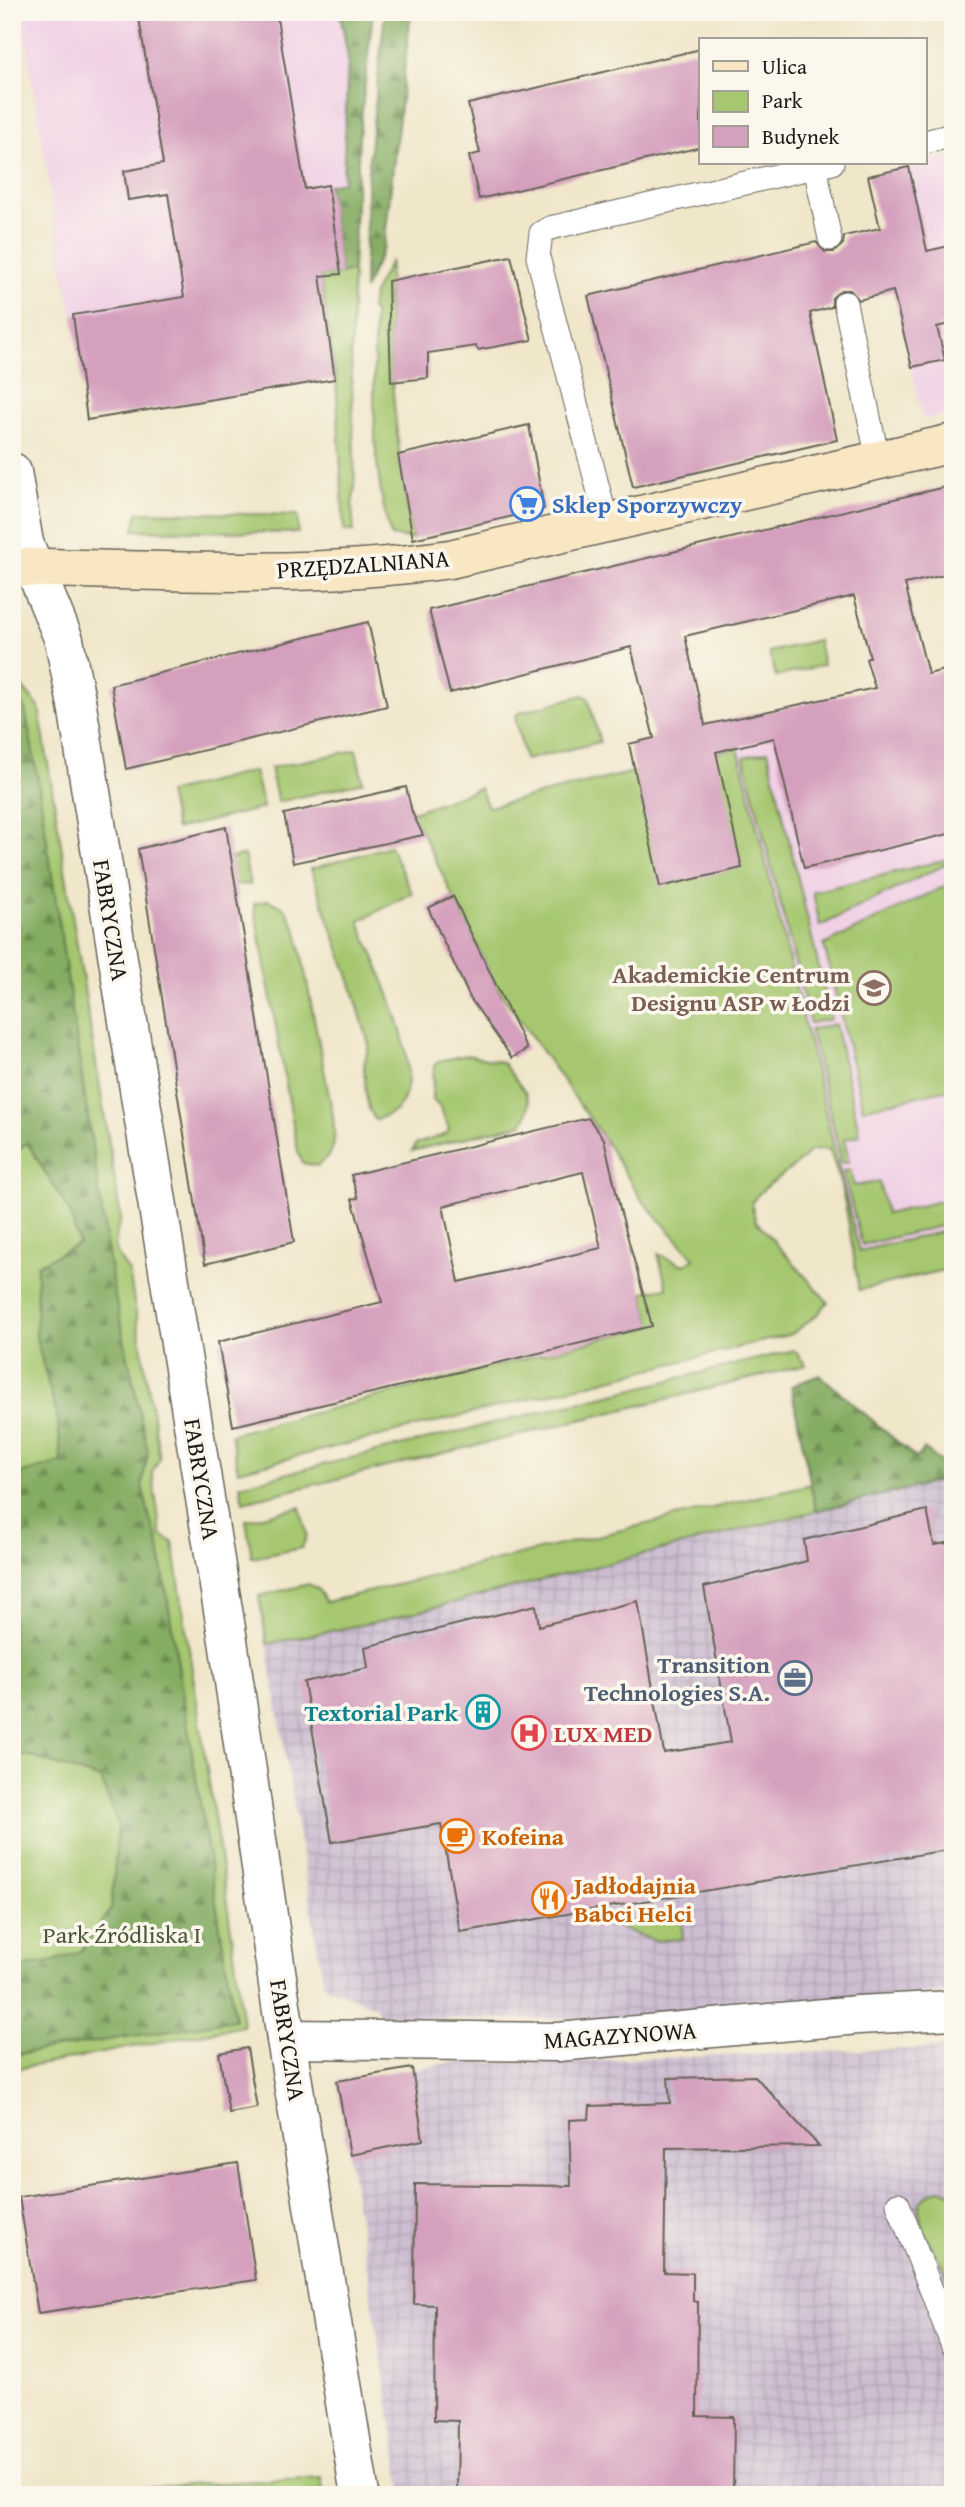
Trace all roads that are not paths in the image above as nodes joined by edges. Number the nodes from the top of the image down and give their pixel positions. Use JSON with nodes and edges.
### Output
{"nodes":[{"id":1,"x":953,"y":135,"type":"edge"},
{"id":2,"x":926,"y":142,"type":"edge"},
{"id":3,"x":824,"y":165,"type":"edge"},
{"id":4,"x":830,"y":239,"type":"dead end"},
{"id":5,"x":845,"y":303,"type":"dead end"},
{"id":6,"x":953,"y":443,"type":"edge"},
{"id":7,"x":878,"y":460,"type":"junction"},
{"id":8,"x":12,"y":472,"type":"edge"},
{"id":9,"x":607,"y":523,"type":"junction"},
{"id":10,"x":23,"y":567,"type":"edge"},
{"id":11,"x":953,"y":2010,"type":"edge"},
{"id":12,"x":286,"y":2039,"type":"junction"},
{"id":13,"x":898,"y":2204,"type":"dead end"},
{"id":14,"x":953,"y":2346,"type":"edge"},
{"id":15,"x":360,"y":2495,"type":"edge"}],
"edges":[{"from":1,"to":2,"type":"lane"},
{"from":3,"to":4,"type":"lane"},
{"from":3,"to":9,"type":"lane"},
{"from":5,"to":7,"type":"lane"},
{"from":6,"to":7,"type":"street","name":"PRZĘDZALNIANA"},
{"from":7,"to":9,"type":"street","name":"PRZĘDZALNIANA"},
{"from":8,"to":10,"type":"street","name":"FABRYCZNA"},
{"from":9,"to":10,"type":"street","name":"PRZĘDZALNIANA"},
{"from":10,"to":12,"type":"street","name":"FABRYCZNA"},
{"from":11,"to":12,"type":"street","name":"MAGAZYNOWA"},
{"from":12,"to":15,"type":"street","name":"FABRYCZNA"},
{"from":13,"to":14,"type":"lane"}]}
